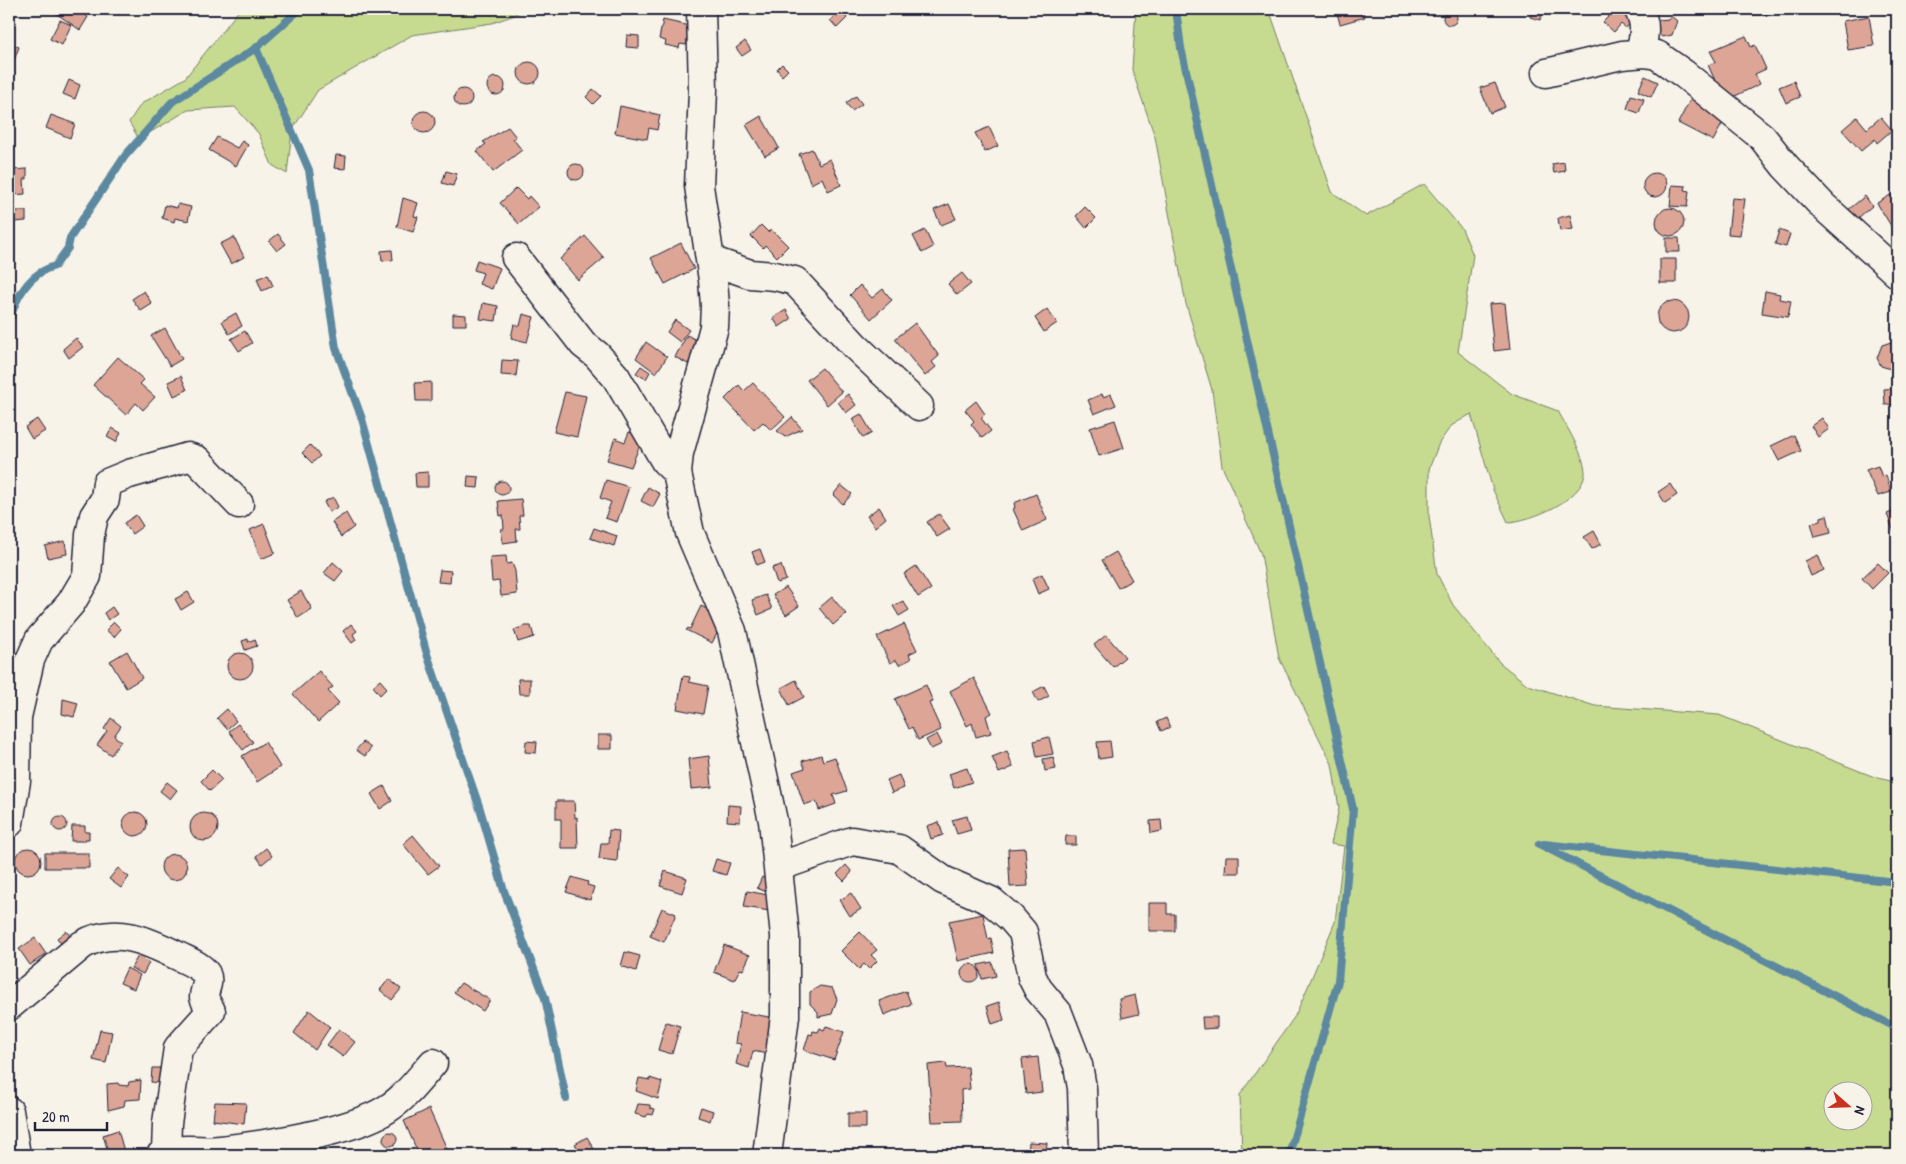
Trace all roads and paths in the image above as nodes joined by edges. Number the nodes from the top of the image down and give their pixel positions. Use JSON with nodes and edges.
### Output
{"nodes":[{"id":1,"x":701,"y":9,"type":"edge"},
{"id":2,"x":1638,"y":9,"type":"edge"},
{"id":3,"x":1638,"y":53,"type":"junction"},
{"id":4,"x":1546,"y":73,"type":"dead end"},
{"id":5,"x":516,"y":258,"type":"dead end"},
{"id":6,"x":710,"y":260,"type":"junction"},
{"id":7,"x":1897,"y":273,"type":"edge"},
{"id":8,"x":919,"y":406,"type":"dead end"},
{"id":9,"x":677,"y":473,"type":"junction"},
{"id":10,"x":239,"y":504,"type":"dead end"},
{"id":11,"x":9,"y":823,"type":"edge"},
{"id":12,"x":778,"y":867,"type":"junction"},
{"id":13,"x":9,"y":1006,"type":"edge"},
{"id":14,"x":433,"y":1063,"type":"dead end"},
{"id":15,"x":9,"y":1111,"type":"edge"},
{"id":16,"x":164,"y":1154,"type":"edge"},
{"id":17,"x":16,"y":1155,"type":"edge"},
{"id":18,"x":767,"y":1155,"type":"edge"},
{"id":19,"x":1084,"y":1155,"type":"edge"}],
"edges":[{"from":1,"to":6,"type":"street"},
{"from":2,"to":3,"type":"street"},
{"from":3,"to":4,"type":"street"},
{"from":3,"to":7,"type":"street"},
{"from":5,"to":9,"type":"street"},
{"from":6,"to":8,"type":"street"},
{"from":6,"to":9,"type":"street"},
{"from":9,"to":12,"type":"street"},
{"from":10,"to":11,"type":"street"},
{"from":12,"to":18,"type":"street"},
{"from":12,"to":19,"type":"street"},
{"from":13,"to":16,"type":"street"},
{"from":14,"to":16,"type":"street"},
{"from":15,"to":17,"type":"street"}]}
